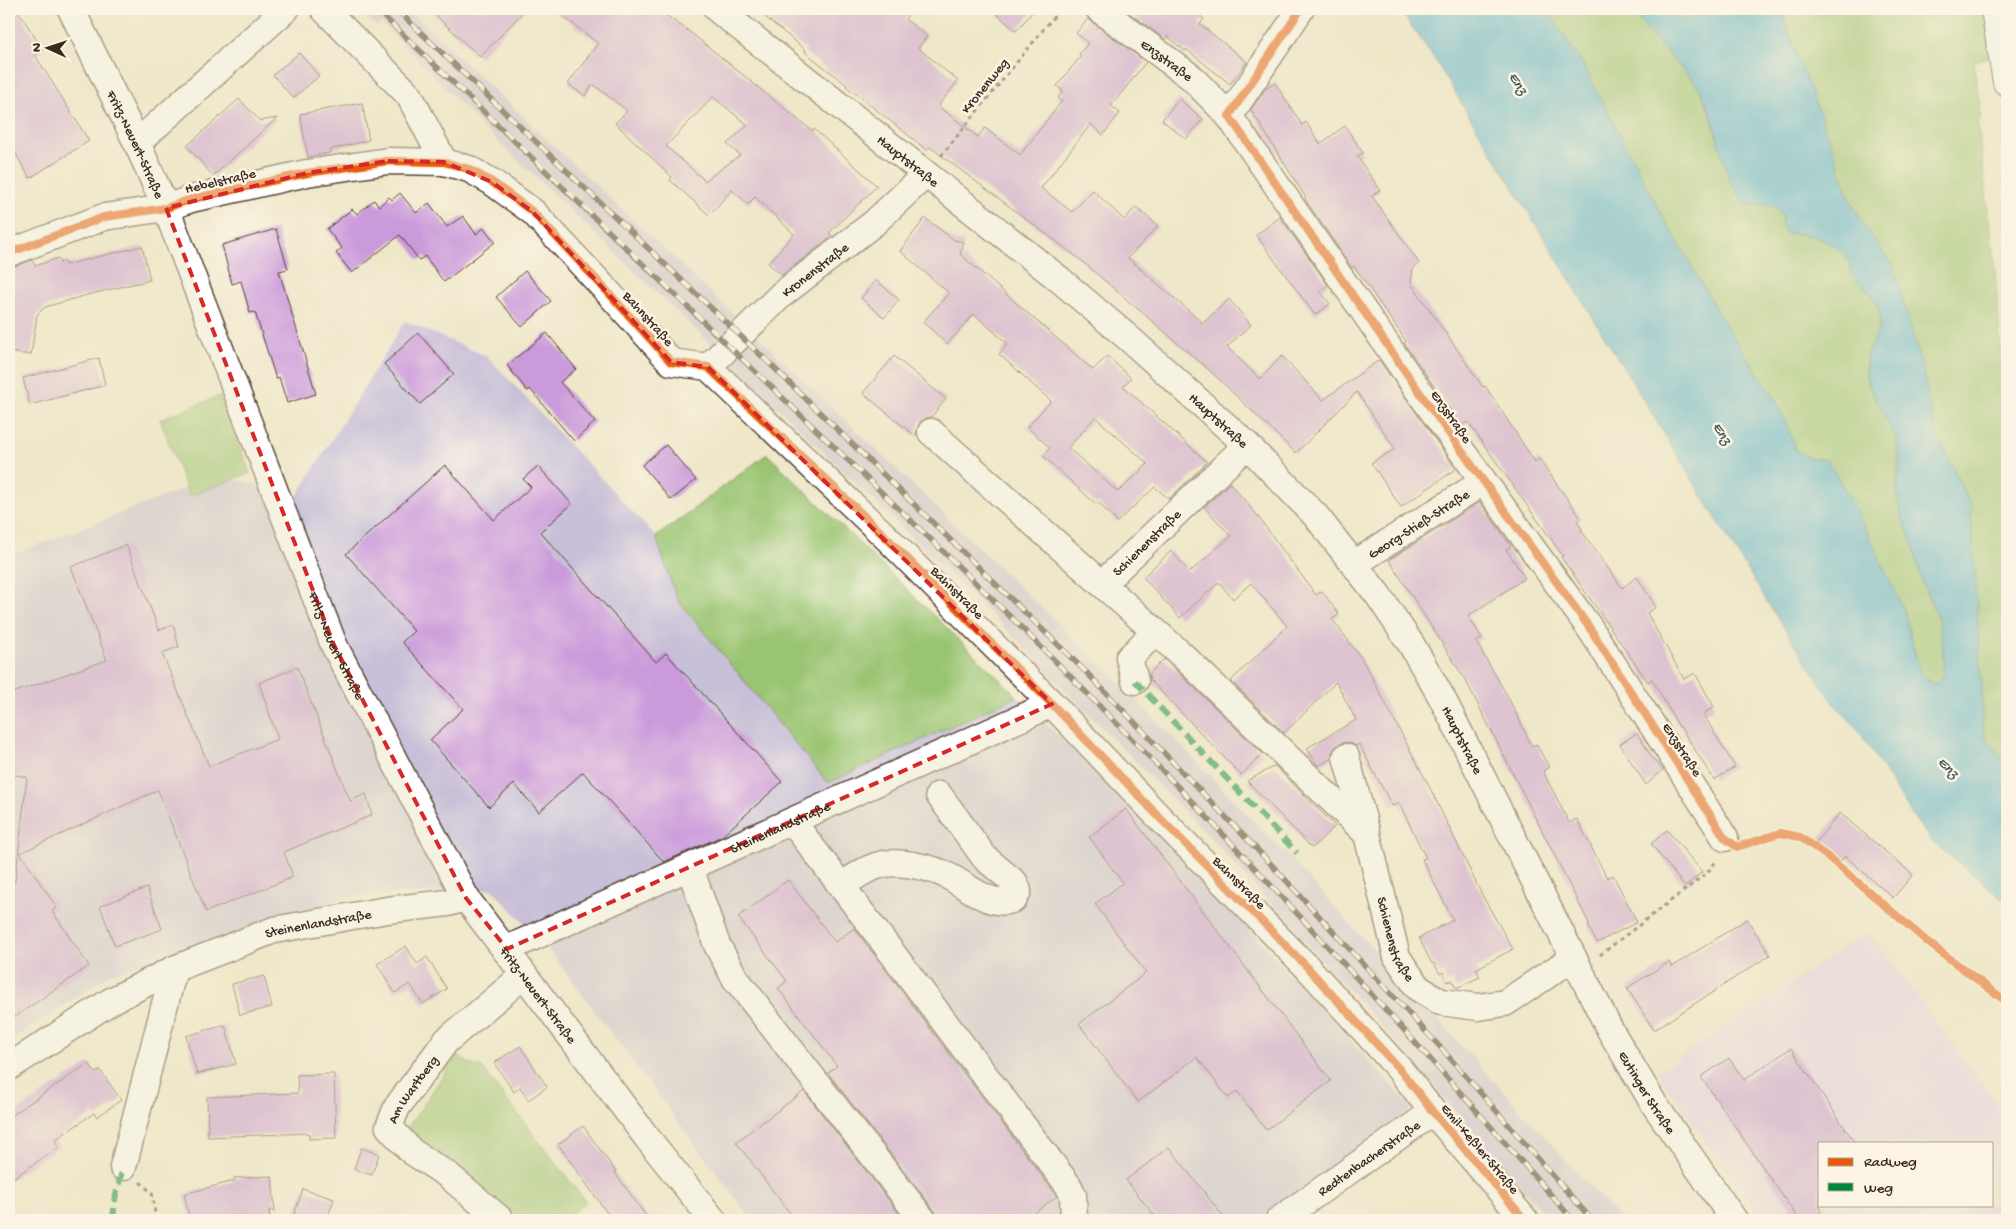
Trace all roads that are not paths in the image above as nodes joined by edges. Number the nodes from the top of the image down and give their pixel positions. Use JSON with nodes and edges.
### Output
{"nodes":[{"id":1,"x":70,"y":9,"type":"edge"},
{"id":2,"x":286,"y":9,"type":"edge"},
{"id":3,"x":324,"y":9,"type":"edge"},
{"id":4,"x":716,"y":9,"type":"edge"},
{"id":5,"x":1099,"y":9,"type":"edge"},
{"id":6,"x":1302,"y":9,"type":"edge"},
{"id":7,"x":1995,"y":9,"type":"edge"},
{"id":8,"x":2007,"y":82,"type":"edge"},
{"id":9,"x":1229,"y":116,"type":"junction"},
{"id":10,"x":137,"y":143,"type":"junction"},
{"id":11,"x":444,"y":162,"type":"junction"},
{"id":12,"x":925,"y":175,"type":"junction"},
{"id":13,"x":166,"y":208,"type":"junction"},
{"id":14,"x":9,"y":253,"type":"edge"},
{"id":15,"x":708,"y":367,"type":"junction"},
{"id":16,"x":931,"y":432,"type":"dead end"},
{"id":17,"x":1247,"y":445,"type":"junction"},
{"id":18,"x":1483,"y":482,"type":"junction"},
{"id":19,"x":1354,"y":564,"type":"junction"},
{"id":20,"x":1102,"y":584,"type":"junction"},
{"id":21,"x":1156,"y":632,"type":"junction"},
{"id":22,"x":1135,"y":681,"type":"dead end"},
{"id":23,"x":1052,"y":704,"type":"junction"},
{"id":24,"x":1346,"y":757,"type":"dead end"},
{"id":25,"x":939,"y":795,"type":"dead end"},
{"id":26,"x":792,"y":821,"type":"junction"},
{"id":27,"x":1367,"y":834,"type":"junction"},
{"id":28,"x":1725,"y":838,"type":"dead end"},
{"id":29,"x":690,"y":868,"type":"junction"},
{"id":30,"x":841,"y":886,"type":"junction"},
{"id":31,"x":466,"y":898,"type":"junction"},
{"id":32,"x":507,"y":949,"type":"junction"},
{"id":33,"x":1573,"y":958,"type":"junction"},
{"id":34,"x":174,"y":969,"type":"junction"},
{"id":35,"x":524,"y":975,"type":"junction"},
{"id":36,"x":9,"y":1067,"type":"edge"},
{"id":37,"x":1425,"y":1102,"type":"junction"},
{"id":38,"x":123,"y":1167,"type":"road end"},
{"id":39,"x":501,"y":1220,"type":"edge"},
{"id":40,"x":713,"y":1220,"type":"edge"},
{"id":41,"x":923,"y":1220,"type":"edge"},
{"id":42,"x":1074,"y":1220,"type":"edge"},
{"id":43,"x":1279,"y":1220,"type":"edge"},
{"id":44,"x":1526,"y":1220,"type":"edge"},
{"id":45,"x":1734,"y":1220,"type":"edge"}],
"edges":[{"from":1,"to":10,"type":"street","name":"Fritz-Neuert-Straße"},
{"from":2,"to":10,"type":"street"},
{"from":3,"to":11,"type":"street"},
{"from":4,"to":12,"type":"street","name":"Hauptstraße"},
{"from":5,"to":9,"type":"street","name":"Enzstraße"},
{"from":6,"to":9,"type":"street"},
{"from":7,"to":8,"type":"main road"},
{"from":9,"to":18,"type":"street","name":"Enzstraße"},
{"from":10,"to":13,"type":"street","name":"Fritz-Neuert-Straße"},
{"from":11,"to":13,"type":"street","name":"Hebelstraße"},
{"from":11,"to":15,"type":"street","name":"Bahnstraße"},
{"from":12,"to":15,"type":"street","name":"Kronenstraße"},
{"from":12,"to":17,"type":"street","name":"Hauptstraße"},
{"from":13,"to":14,"type":"street","name":"Hebelstraße"},
{"from":13,"to":31,"type":"street","name":"Fritz-Neuert-Straße"},
{"from":15,"to":23,"type":"street","name":"Bahnstraße"},
{"from":16,"to":20,"type":"street"},
{"from":17,"to":19,"type":"street","name":"Hauptstraße"},
{"from":17,"to":20,"type":"street","name":"Schienenstraße"},
{"from":18,"to":19,"type":"street","name":"Georg-Stieß-Straße"},
{"from":18,"to":28,"type":"street","name":"Enzstraße"},
{"from":19,"to":33,"type":"street","name":"Hauptstraße"},
{"from":20,"to":21,"type":"street","name":"Schienenstraße"},
{"from":21,"to":22,"type":"street"},
{"from":21,"to":27,"type":"street","name":"Schienenstraße"},
{"from":23,"to":26,"type":"street","name":"Steinenlandstraße"},
{"from":23,"to":37,"type":"street","name":"Bahnstraße"},
{"from":24,"to":27,"type":"street","name":"Schienenstraße"},
{"from":25,"to":30,"type":"street"},
{"from":26,"to":29,"type":"street","name":"Steinenlandstraße"},
{"from":26,"to":30,"type":"street"},
{"from":27,"to":33,"type":"street","name":"Schienenstraße"},
{"from":29,"to":32,"type":"street","name":"Steinenlandstraße"},
{"from":29,"to":41,"type":"street"},
{"from":30,"to":42,"type":"street"},
{"from":31,"to":32,"type":"street","name":"Fritz-Neuert-Straße"},
{"from":31,"to":34,"type":"street","name":"Steinenlandstraße"},
{"from":32,"to":35,"type":"street","name":"Fritz-Neuert-Straße"},
{"from":33,"to":45,"type":"street","name":"Eutinger Straße"},
{"from":34,"to":36,"type":"street","name":"Steinenlandstraße"},
{"from":34,"to":38,"type":"street"},
{"from":35,"to":39,"type":"street","name":"Am Wartberg"},
{"from":35,"to":40,"type":"street","name":"Fritz-Neuert-Straße"},
{"from":37,"to":43,"type":"street","name":"Redtenbacherstraße"},
{"from":37,"to":44,"type":"street","name":"Emil-Keßler-Straße"}]}
